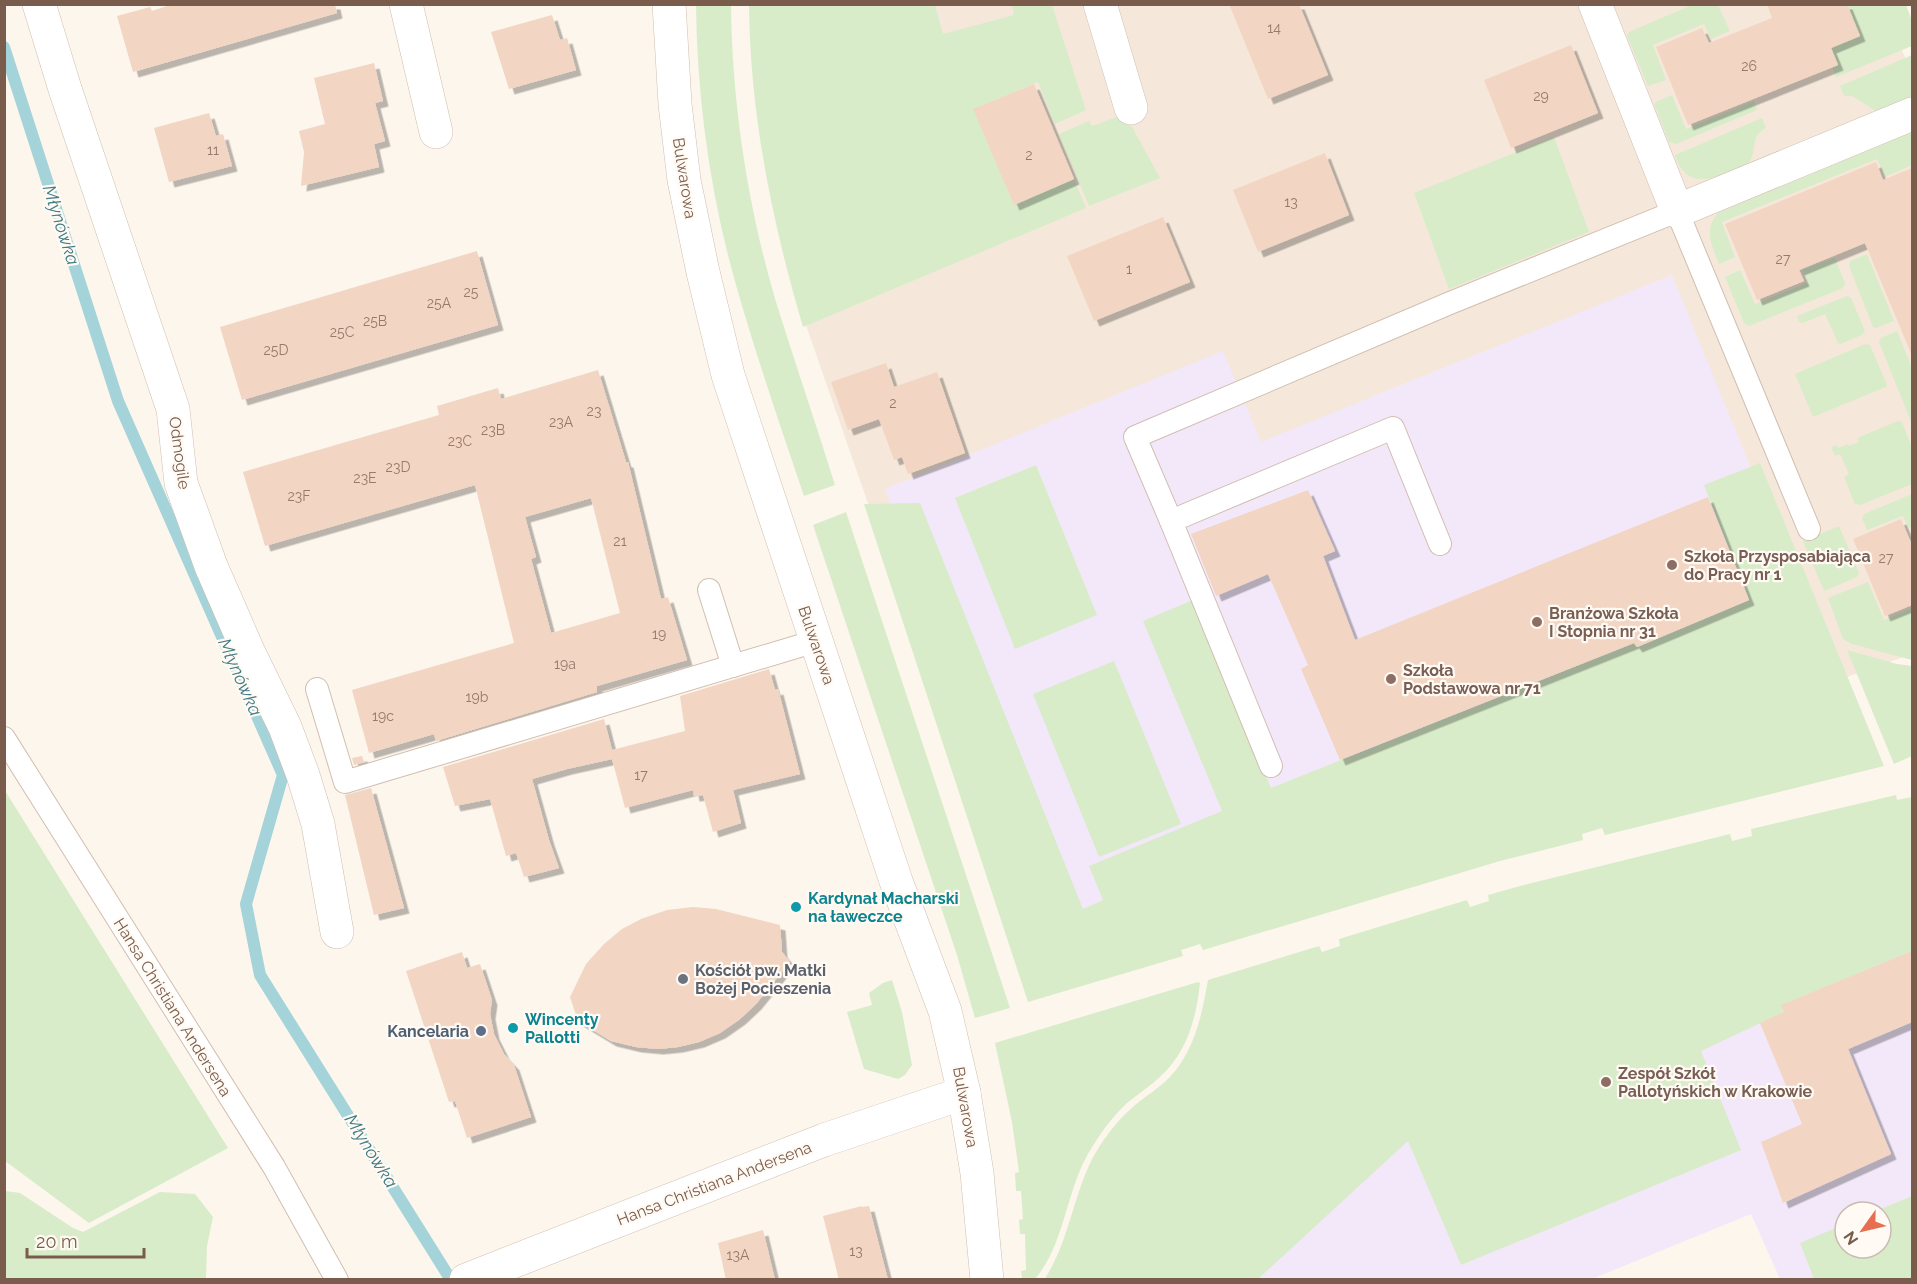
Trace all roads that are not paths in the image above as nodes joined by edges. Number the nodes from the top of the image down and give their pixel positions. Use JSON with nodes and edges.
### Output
{"nodes":[{"id":1,"x":39,"y":4,"type":"edge"},
{"id":2,"x":406,"y":4,"type":"edge"},
{"id":3,"x":669,"y":4,"type":"edge"},
{"id":4,"x":1100,"y":4,"type":"edge"},
{"id":5,"x":1595,"y":4,"type":"edge"},
{"id":6,"x":1131,"y":108,"type":"dead end"},
{"id":7,"x":1912,"y":114,"type":"edge"},
{"id":8,"x":436,"y":132,"type":"dead end"},
{"id":9,"x":1677,"y":211,"type":"junction"},
{"id":10,"x":1171,"y":521,"type":"junction"},
{"id":11,"x":1809,"y":529,"type":"dead end"},
{"id":12,"x":1440,"y":544,"type":"dead end"},
{"id":13,"x":709,"y":590,"type":"dead end"},
{"id":14,"x":816,"y":641,"type":"junction"},
{"id":15,"x":733,"y":666,"type":"junction"},
{"id":16,"x":316,"y":690,"type":"dead end"},
{"id":17,"x":4,"y":738,"type":"edge"},
{"id":18,"x":1271,"y":766,"type":"dead end"},
{"id":19,"x":337,"y":932,"type":"dead end"},
{"id":20,"x":964,"y":1093,"type":"junction"},
{"id":21,"x":480,"y":1275,"type":"edge"},
{"id":22,"x":337,"y":1280,"type":"edge"},
{"id":23,"x":987,"y":1280,"type":"edge"}],
"edges":[{"from":1,"to":19,"type":"street","name":"Odmogile"},
{"from":2,"to":8,"type":"street"},
{"from":3,"to":14,"type":"street","name":"Bulwarowa"},
{"from":4,"to":6,"type":"street"},
{"from":5,"to":9,"type":"street"},
{"from":7,"to":9,"type":"street"},
{"from":9,"to":10,"type":"lane"},
{"from":9,"to":11,"type":"lane"},
{"from":10,"to":12,"type":"lane"},
{"from":10,"to":18,"type":"lane"},
{"from":13,"to":15,"type":"lane"},
{"from":14,"to":15,"type":"lane"},
{"from":14,"to":20,"type":"street","name":"Bulwarowa"},
{"from":15,"to":16,"type":"lane"},
{"from":17,"to":22,"type":"lane","name":"Hansa Christiana Andersena"},
{"from":20,"to":21,"type":"street","name":"Hansa Christiana Andersena"},
{"from":20,"to":23,"type":"street","name":"Bulwarowa"}]}
